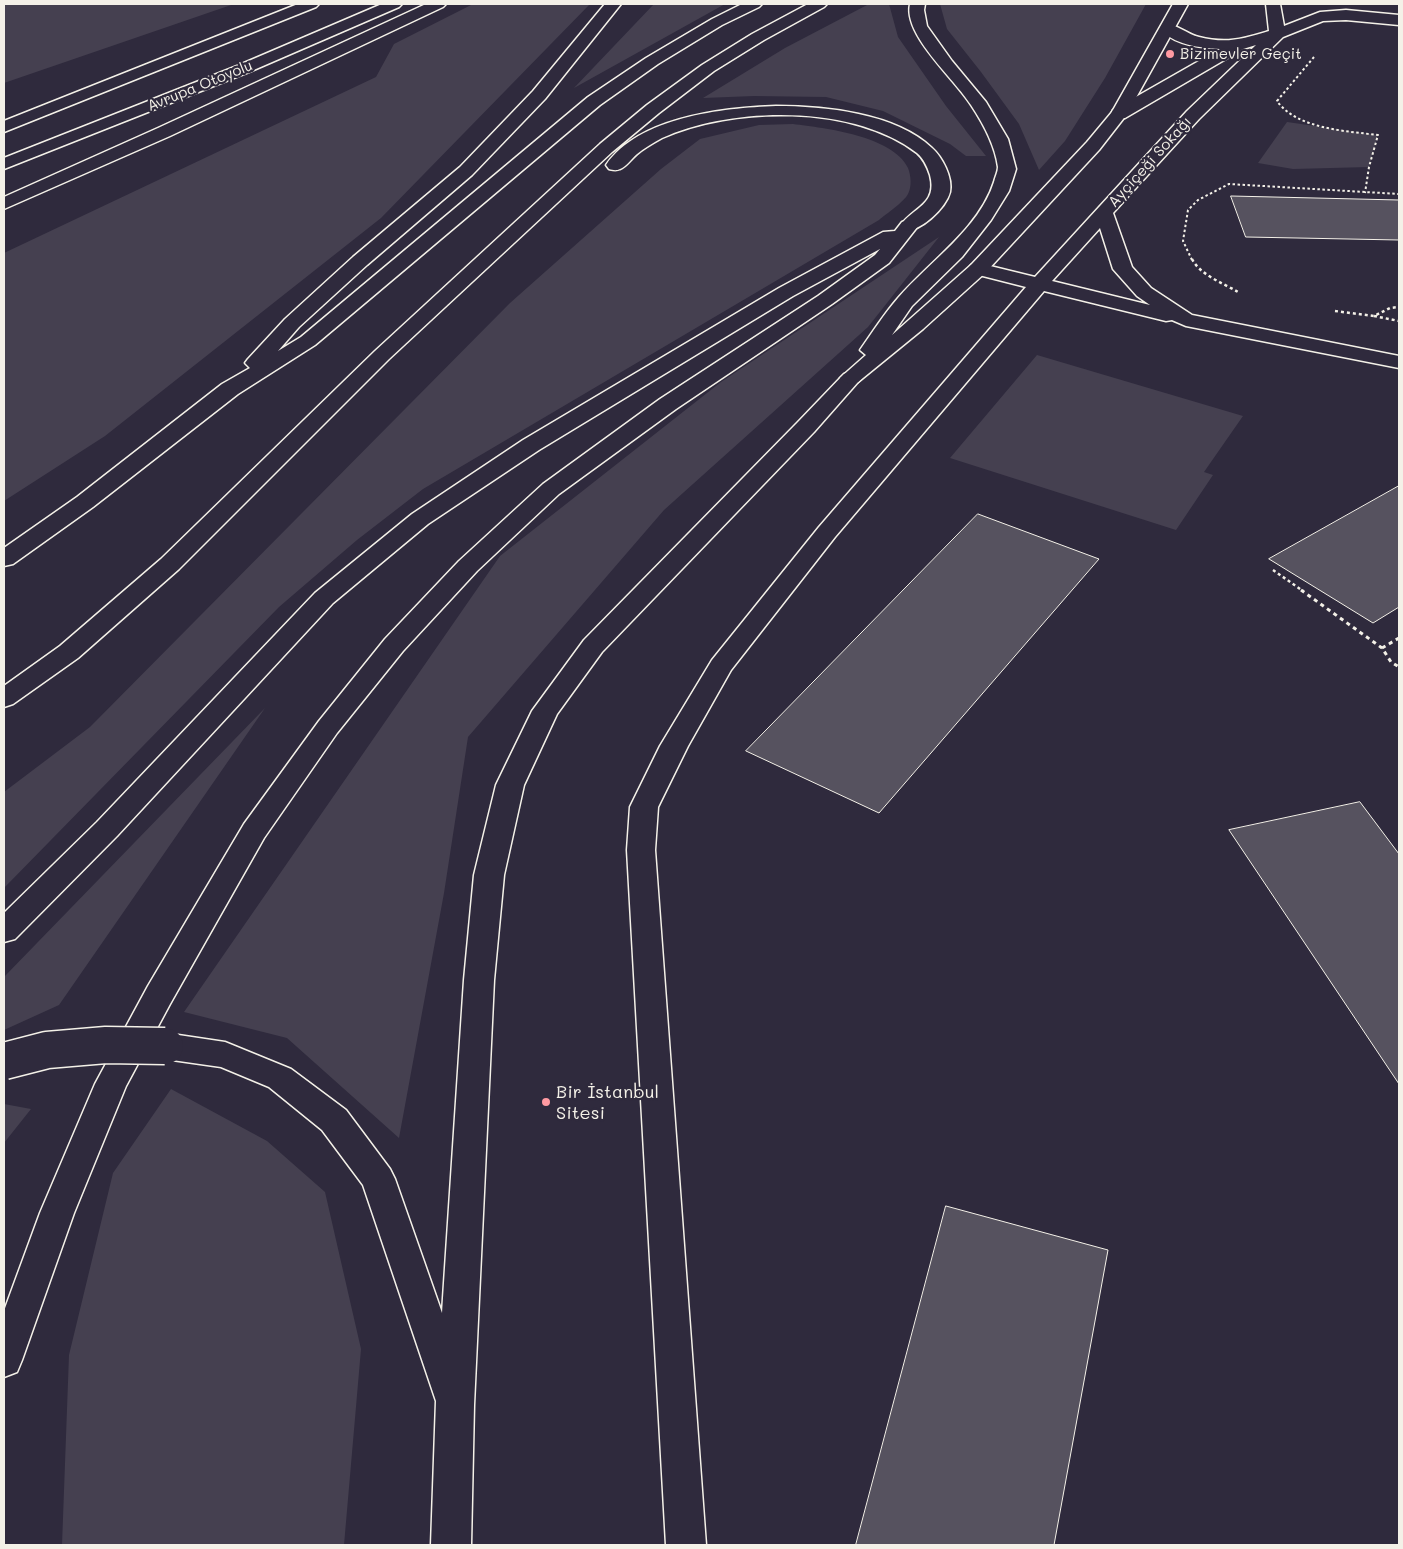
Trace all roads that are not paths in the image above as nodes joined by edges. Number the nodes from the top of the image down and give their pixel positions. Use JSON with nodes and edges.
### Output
{"nodes":[{"id":1,"x":311,"y":4,"type":"edge"},
{"id":2,"x":394,"y":4,"type":"edge"},
{"id":3,"x":438,"y":4,"type":"edge"},
{"id":4,"x":613,"y":4,"type":"edge"},
{"id":5,"x":754,"y":4,"type":"edge"},
{"id":6,"x":820,"y":4,"type":"edge"},
{"id":7,"x":918,"y":4,"type":"edge"},
{"id":8,"x":1180,"y":4,"type":"edge"},
{"id":9,"x":1273,"y":4,"type":"edge"},
{"id":10,"x":1399,"y":20,"type":"edge"},
{"id":11,"x":1168,"y":28,"type":"junction"},
{"id":12,"x":1277,"y":34,"type":"junction"},
{"id":13,"x":1237,"y":46,"type":"junction"},
{"id":14,"x":206,"y":47,"type":"junction"},
{"id":15,"x":4,"y":110,"type":"edge"},
{"id":16,"x":1119,"y":114,"type":"junction"},
{"id":17,"x":4,"y":127,"type":"edge"},
{"id":18,"x":4,"y":164,"type":"edge"},
{"id":19,"x":604,"y":174,"type":"dead end"},
{"id":20,"x":4,"y":204,"type":"edge"},
{"id":21,"x":561,"y":212,"type":"dead end"},
{"id":22,"x":1104,"y":213,"type":"junction"},
{"id":23,"x":909,"y":226,"type":"junction"},
{"id":24,"x":490,"y":254,"type":"junction"},
{"id":25,"x":978,"y":269,"type":"junction"},
{"id":26,"x":1039,"y":284,"type":"junction"},
{"id":27,"x":1186,"y":320,"type":"junction"},
{"id":28,"x":1399,"y":362,"type":"edge"},
{"id":29,"x":850,"y":378,"type":"junction"},
{"id":30,"x":230,"y":389,"type":"junction"},
{"id":31,"x":4,"y":559,"type":"edge"},
{"id":32,"x":4,"y":698,"type":"edge"},
{"id":33,"x":4,"y":931,"type":"edge"},
{"id":34,"x":4,"y":1061,"type":"edge"},
{"id":35,"x":4,"y":1360,"type":"edge"},
{"id":36,"x":455,"y":1405,"type":"junction"},
{"id":37,"x":451,"y":1545,"type":"edge"},
{"id":38,"x":686,"y":1545,"type":"edge"}],
"edges":[{"from":1,"to":14,"type":"main road","name":"Avrupa Otoyolu"},
{"from":2,"to":18,"type":"main road","name":"Avrupa Otoyolu"},
{"from":3,"to":20,"type":"main road"},
{"from":4,"to":30,"type":"main road"},
{"from":5,"to":30,"type":"main road"},
{"from":6,"to":24,"type":"main road"},
{"from":7,"to":29,"type":"main road"},
{"from":8,"to":11,"type":"main road"},
{"from":9,"to":12,"type":"main road"},
{"from":10,"to":12,"type":"main road","name":"Ayçiçeği Sokağı"},
{"from":11,"to":13,"type":"main road"},
{"from":11,"to":16,"type":"main road"},
{"from":12,"to":13,"type":"main road"},
{"from":12,"to":22,"type":"main road","name":"Ayçiçeği Sokağı"},
{"from":13,"to":16,"type":"main road"},
{"from":14,"to":15,"type":"main road"},
{"from":14,"to":17,"type":"main road","name":"Avrupa Otoyolu"},
{"from":16,"to":25,"type":"main road"},
{"from":19,"to":23,"type":"main road"},
{"from":21,"to":24,"type":"main road"},
{"from":22,"to":26,"type":"main road"},
{"from":22,"to":27,"type":"main road","name":"Ayçiçeği Sokağı"},
{"from":23,"to":33,"type":"main road"},
{"from":23,"to":35,"type":"main road"},
{"from":24,"to":32,"type":"main road"},
{"from":25,"to":26,"type":"main road"},
{"from":25,"to":29,"type":"main road"},
{"from":26,"to":27,"type":"main road"},
{"from":26,"to":38,"type":"main road"},
{"from":27,"to":28,"type":"main road","name":"Ayçiçeği Sokağı"},
{"from":29,"to":36,"type":"main road"},
{"from":30,"to":31,"type":"main road"},
{"from":34,"to":36,"type":"main road","bridge":true},
{"from":36,"to":37,"type":"main road"}]}
